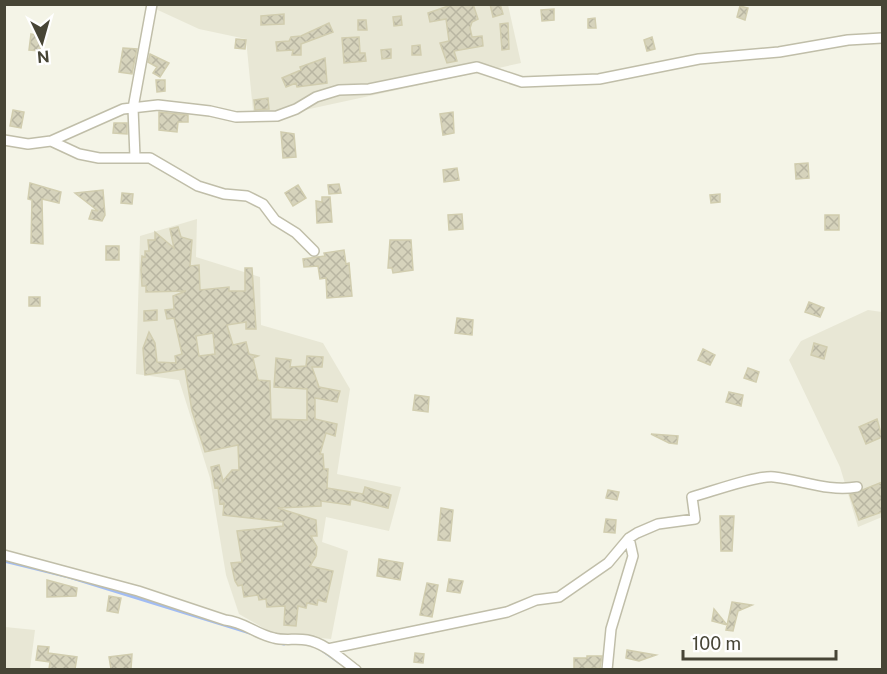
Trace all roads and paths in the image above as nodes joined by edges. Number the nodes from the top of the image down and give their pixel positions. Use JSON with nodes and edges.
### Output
{"nodes":[{"id":1,"x":152,"y":4,"type":"edge"},
{"id":2,"x":882,"y":38,"type":"edge"},
{"id":3,"x":133,"y":108,"type":"junction"},
{"id":4,"x":4,"y":140,"type":"edge"},
{"id":5,"x":51,"y":141,"type":"junction"},
{"id":6,"x":135,"y":157,"type":"junction"},
{"id":7,"x":314,"y":251,"type":"dead end"},
{"id":8,"x":857,"y":487,"type":"dead end"},
{"id":9,"x":629,"y":538,"type":"junction"},
{"id":10,"x":4,"y":555,"type":"edge"},
{"id":11,"x":328,"y":650,"type":"junction"},
{"id":12,"x":356,"y":669,"type":"edge"},
{"id":13,"x":607,"y":669,"type":"edge"}],
"edges":[{"from":1,"to":3,"type":"street"},
{"from":2,"to":3,"type":"street"},
{"from":3,"to":5,"type":"street"},
{"from":3,"to":6,"type":"street"},
{"from":4,"to":5,"type":"street"},
{"from":5,"to":6,"type":"street"},
{"from":6,"to":7,"type":"street"},
{"from":8,"to":9,"type":"street"},
{"from":9,"to":11,"type":"street"},
{"from":9,"to":13,"type":"street"},
{"from":10,"to":11,"type":"street"},
{"from":11,"to":12,"type":"street"}]}
